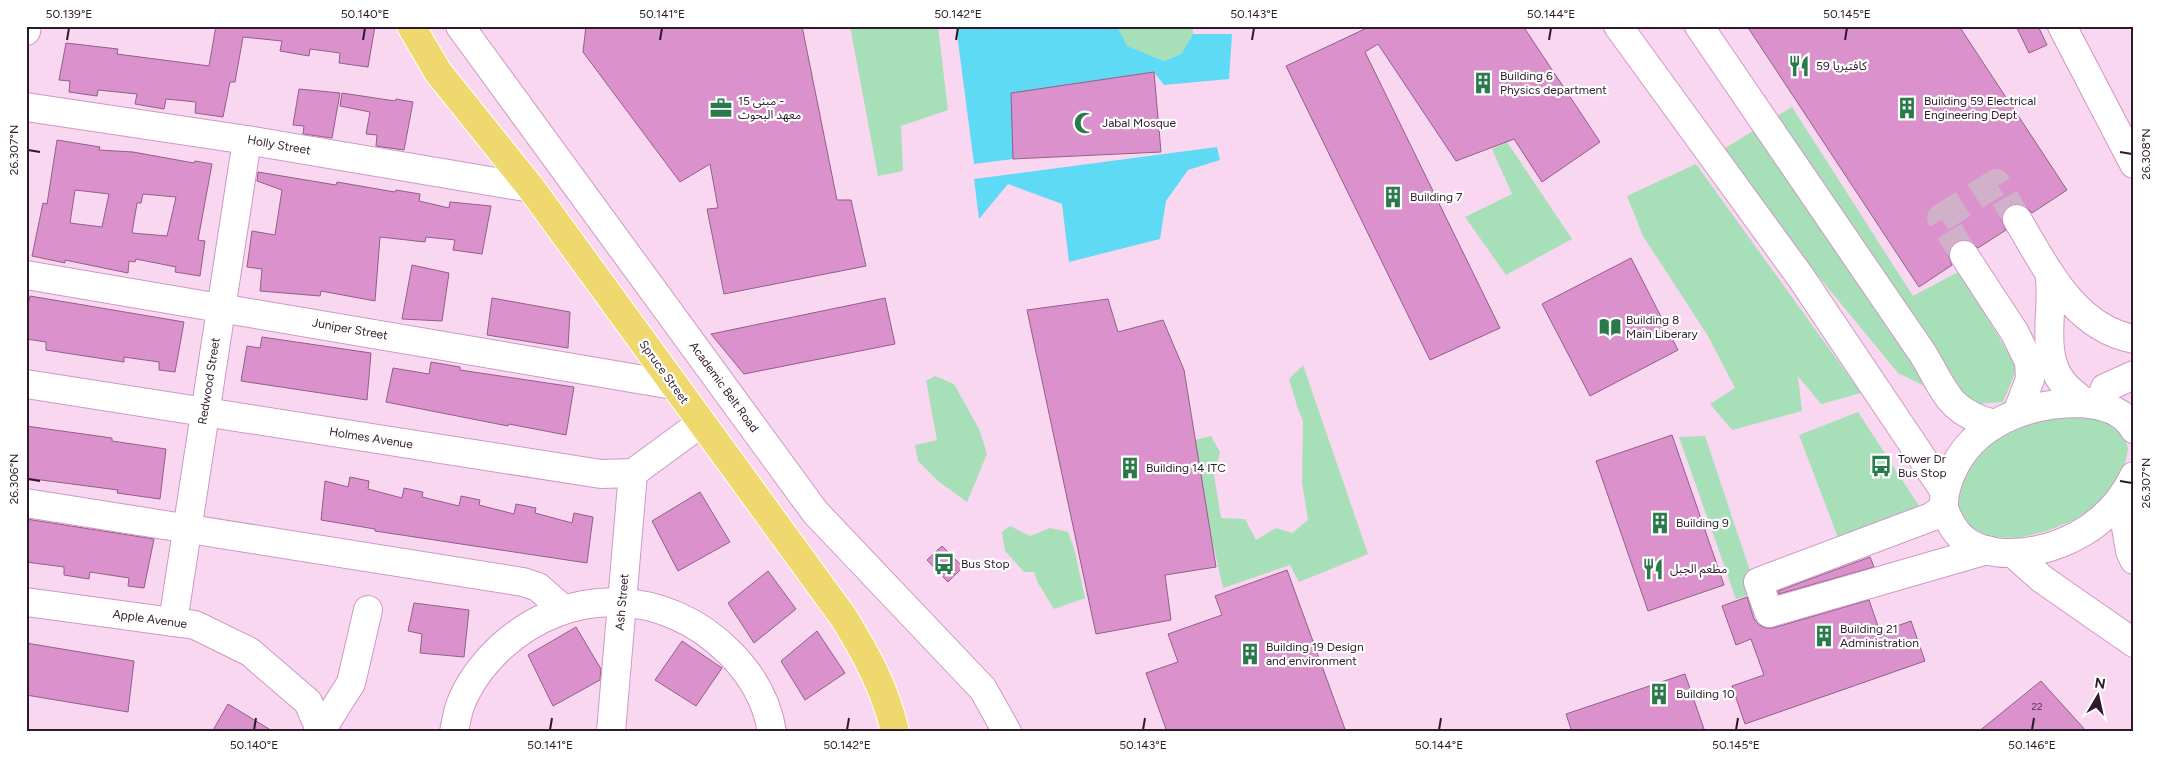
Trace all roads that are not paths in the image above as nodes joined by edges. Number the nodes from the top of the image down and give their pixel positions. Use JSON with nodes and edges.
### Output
{"nodes":[{"id":1,"x":27,"y":26,"type":"edge"},
{"id":2,"x":411,"y":26,"type":"edge"},
{"id":3,"x":460,"y":26,"type":"edge"},
{"id":4,"x":478,"y":26,"type":"edge"},
{"id":5,"x":1618,"y":26,"type":"edge"},
{"id":6,"x":1699,"y":26,"type":"edge"},
{"id":7,"x":2062,"y":26,"type":"edge"},
{"id":8,"x":26,"y":31,"type":"edge"},
{"id":9,"x":26,"y":107,"type":"edge"},
{"id":10,"x":247,"y":140,"type":"junction"},
{"id":11,"x":2134,"y":164,"type":"edge"},
{"id":12,"x":531,"y":188,"type":"junction"},
{"id":13,"x":2018,"y":219,"type":"tunnel mouth"},
{"id":14,"x":1964,"y":255,"type":"tunnel mouth"},
{"id":15,"x":2049,"y":272,"type":"junction"},
{"id":16,"x":26,"y":275,"type":"edge"},
{"id":17,"x":220,"y":307,"type":"junction"},
{"id":18,"x":2134,"y":339,"type":"edge"},
{"id":19,"x":2134,"y":375,"type":"edge"},
{"id":20,"x":26,"y":384,"type":"edge"},
{"id":21,"x":673,"y":384,"type":"junction"},
{"id":22,"x":2093,"y":404,"type":"junction"},
{"id":23,"x":204,"y":412,"type":"junction"},
{"id":24,"x":2005,"y":419,"type":"junction"},
{"id":25,"x":701,"y":422,"type":"junction"},
{"id":26,"x":2134,"y":429,"type":"edge"},
{"id":27,"x":633,"y":473,"type":"junction"},
{"id":28,"x":2131,"y":482,"type":"edge"},
{"id":29,"x":1945,"y":500,"type":"junction"},
{"id":30,"x":26,"y":503,"type":"edge"},
{"id":31,"x":187,"y":529,"type":"junction"},
{"id":32,"x":1987,"y":550,"type":"junction"},
{"id":33,"x":2014,"y":554,"type":"junction"},
{"id":34,"x":2134,"y":560,"type":"edge"},
{"id":35,"x":26,"y":602,"type":"edge"},
{"id":36,"x":622,"y":602,"type":"junction"},
{"id":37,"x":368,"y":610,"type":"dead end"},
{"id":38,"x":563,"y":610,"type":"junction"},
{"id":39,"x":173,"y":622,"type":"junction"},
{"id":40,"x":2134,"y":643,"type":"edge"},
{"id":41,"x":321,"y":731,"type":"edge"},
{"id":42,"x":454,"y":732,"type":"edge"},
{"id":43,"x":611,"y":732,"type":"edge"},
{"id":44,"x":772,"y":732,"type":"edge"},
{"id":45,"x":895,"y":732,"type":"edge"},
{"id":46,"x":1010,"y":732,"type":"edge"}],
"edges":[{"from":1,"to":8,"type":"street"},
{"from":2,"to":12,"type":"main road","name":"Spruce Street"},
{"from":3,"to":46,"type":"street","name":"Academic Belt Road"},
{"from":4,"to":46,"type":"street","name":"Academic Belt Road"},
{"from":5,"to":29,"type":"street"},
{"from":6,"to":24,"type":"street"},
{"from":7,"to":11,"type":"street"},
{"from":9,"to":10,"type":"street","name":"Holly Street"},
{"from":10,"to":12,"type":"street","name":"Holly Street"},
{"from":10,"to":17,"type":"street","name":"Redwood Street"},
{"from":12,"to":21,"type":"main road","name":"Spruce Street"},
{"from":13,"to":15,"type":"street"},
{"from":14,"to":24,"type":"street"},
{"from":15,"to":18,"type":"street"},
{"from":15,"to":22,"type":"street"},
{"from":16,"to":17,"type":"street","name":"Juniper Street"},
{"from":17,"to":21,"type":"street","name":"Juniper Street"},
{"from":17,"to":23,"type":"street","name":"Redwood Street"},
{"from":19,"to":22,"type":"street"},
{"from":20,"to":23,"type":"street","name":"Holmes Avenue"},
{"from":21,"to":25,"type":"main road","name":"Spruce Street"},
{"from":22,"to":24,"type":"street"},
{"from":22,"to":26,"type":"street"},
{"from":23,"to":27,"type":"street","name":"Holmes Avenue"},
{"from":23,"to":31,"type":"street","name":"Redwood Street"},
{"from":24,"to":29,"type":"street"},
{"from":25,"to":27,"type":"street"},
{"from":25,"to":45,"type":"main road","name":"Spruce Street"},
{"from":27,"to":36,"type":"street","name":"Ash Street"},
{"from":28,"to":33,"type":"street"},
{"from":28,"to":34,"type":"street"},
{"from":29,"to":32,"type":"street"},
{"from":29,"to":32,"type":"street"},
{"from":30,"to":31,"type":"street"},
{"from":31,"to":38,"type":"street"},
{"from":31,"to":39,"type":"street","name":"Redwood Street"},
{"from":32,"to":33,"type":"street"},
{"from":33,"to":40,"type":"street"},
{"from":35,"to":39,"type":"street","name":"Apple Avenue"},
{"from":36,"to":38,"type":"street"},
{"from":36,"to":43,"type":"street","name":"Ash Street"},
{"from":36,"to":44,"type":"street"},
{"from":37,"to":41,"type":"street"},
{"from":38,"to":42,"type":"street"},
{"from":39,"to":41,"type":"street","name":"Apple Avenue"}]}
